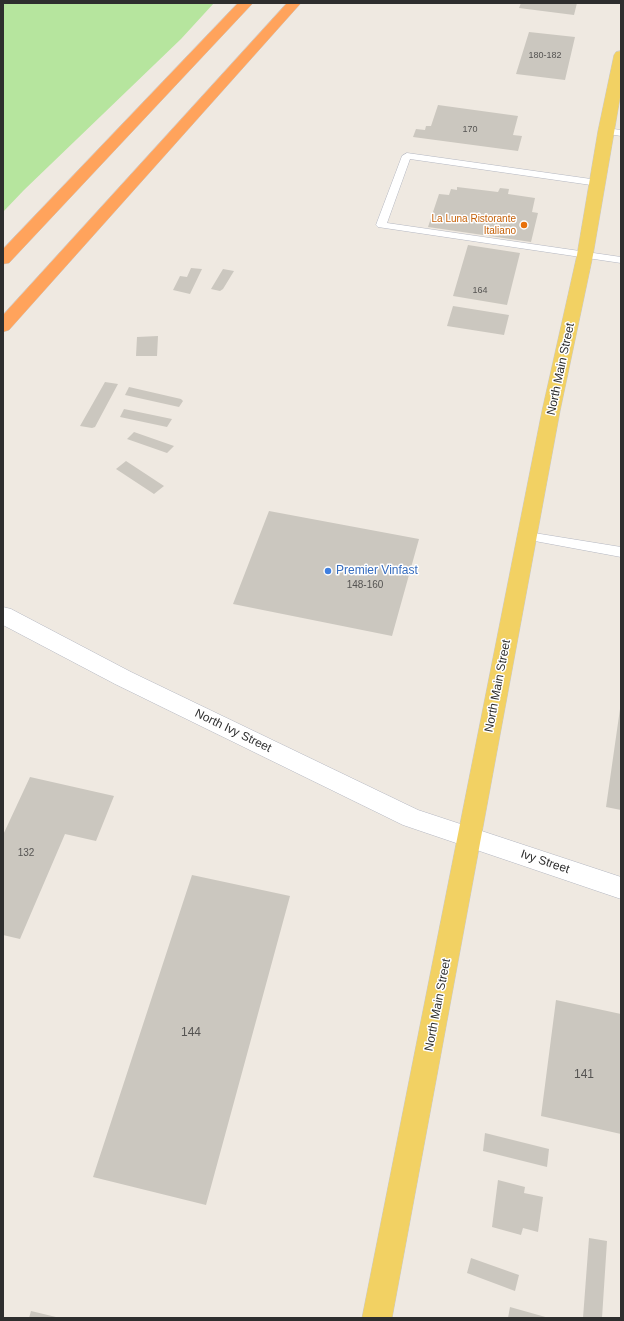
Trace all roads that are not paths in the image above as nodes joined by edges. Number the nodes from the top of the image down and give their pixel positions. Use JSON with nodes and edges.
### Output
{"nodes":[{"id":1,"x":246,"y":3,"type":"edge"},
{"id":2,"x":294,"y":3,"type":"edge"},
{"id":3,"x":621,"y":55,"type":"edge"},
{"id":4,"x":613,"y":132,"type":"edge"},
{"id":5,"x":598,"y":183,"type":"junction"},
{"id":6,"x":585,"y":255,"type":"junction"},
{"id":7,"x":3,"y":259,"type":"edge"},
{"id":8,"x":621,"y":260,"type":"edge"},
{"id":9,"x":3,"y":326,"type":"edge"},
{"id":10,"x":528,"y":536,"type":"junction"},
{"id":11,"x":621,"y":552,"type":"edge"},
{"id":12,"x":3,"y":615,"type":"edge"},
{"id":13,"x":469,"y":836,"type":"junction"},
{"id":14,"x":621,"y":888,"type":"edge"},
{"id":15,"x":377,"y":1318,"type":"edge"}],
"edges":[{"from":1,"to":7,"type":"highway"},
{"from":2,"to":9,"type":"highway"},
{"from":3,"to":4,"type":"main road","name":"North Main Street"},
{"from":4,"to":5,"type":"main road","name":"North Main Street"},
{"from":5,"to":6,"type":"main road","name":"North Main Street"},
{"from":5,"to":6,"type":"lane"},
{"from":6,"to":8,"type":"lane"},
{"from":6,"to":10,"type":"main road","name":"North Main Street"},
{"from":10,"to":11,"type":"lane"},
{"from":10,"to":13,"type":"main road","name":"North Main Street"},
{"from":12,"to":13,"type":"street","name":"North Ivy Street"},
{"from":13,"to":14,"type":"street","name":"Ivy Street"},
{"from":13,"to":15,"type":"main road","name":"North Main Street"}]}
